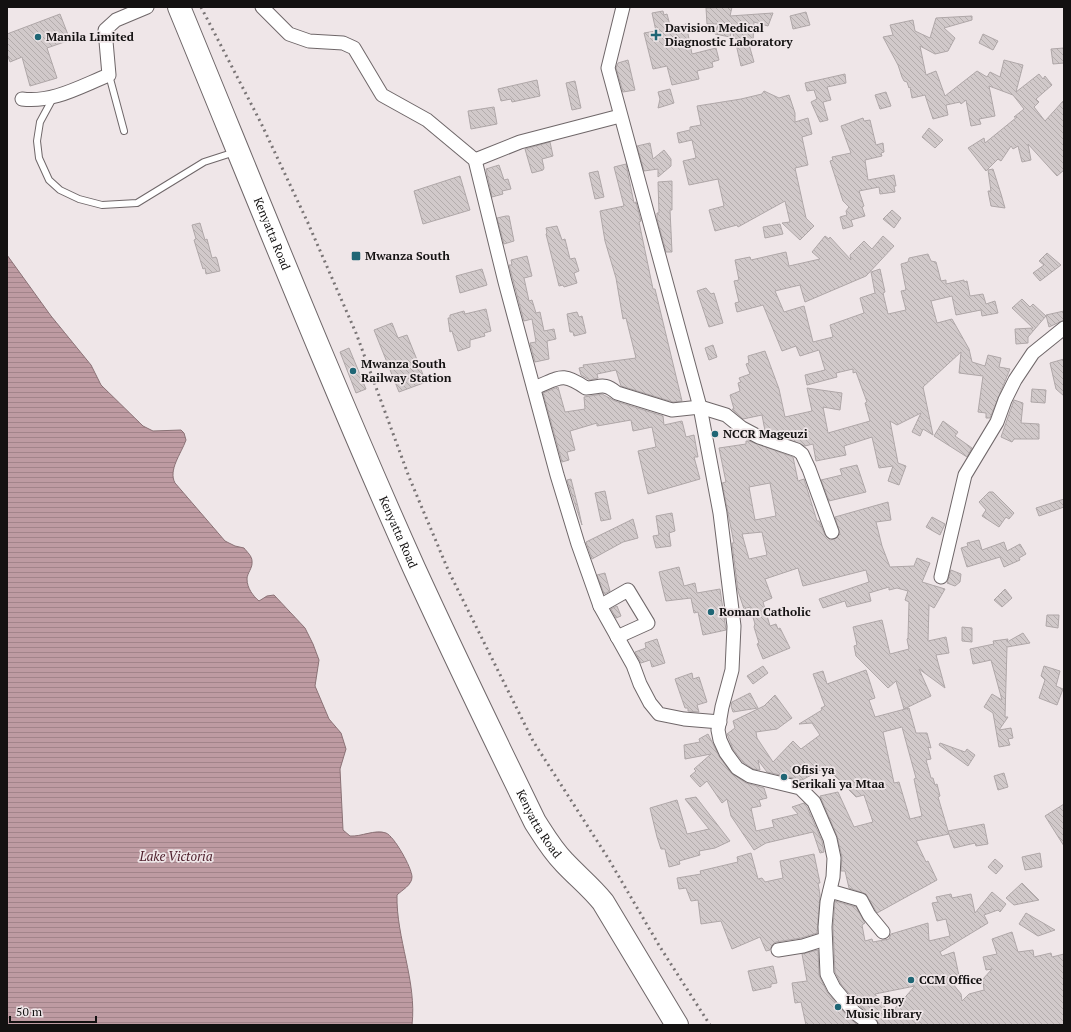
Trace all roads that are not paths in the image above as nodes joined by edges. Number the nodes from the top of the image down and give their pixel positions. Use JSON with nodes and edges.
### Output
{"nodes":[{"id":1,"x":147,"y":7,"type":"edge"},
{"id":2,"x":179,"y":7,"type":"edge"},
{"id":3,"x":262,"y":7,"type":"edge"},
{"id":4,"x":623,"y":7,"type":"edge"},
{"id":5,"x":109,"y":75,"type":"junction"},
{"id":6,"x":53,"y":98,"type":"junction"},
{"id":7,"x":22,"y":99,"type":"dead end"},
{"id":8,"x":620,"y":116,"type":"junction"},
{"id":9,"x":124,"y":131,"type":"dead end"},
{"id":10,"x":239,"y":151,"type":"junction"},
{"id":11,"x":475,"y":160,"type":"junction"},
{"id":12,"x":1064,"y":328,"type":"edge"},
{"id":13,"x":534,"y":388,"type":"junction"},
{"id":14,"x":700,"y":407,"type":"junction"},
{"id":15,"x":832,"y":532,"type":"dead end"},
{"id":16,"x":941,"y":577,"type":"dead end"},
{"id":17,"x":600,"y":606,"type":"junction"},
{"id":18,"x":617,"y":637,"type":"junction"},
{"id":19,"x":720,"y":722,"type":"junction"},
{"id":20,"x":830,"y":891,"type":"junction"},
{"id":21,"x":883,"y":932,"type":"dead end"},
{"id":22,"x":824,"y":939,"type":"junction"},
{"id":23,"x":778,"y":950,"type":"dead end"},
{"id":24,"x":677,"y":1025,"type":"edge"},
{"id":25,"x":871,"y":1025,"type":"edge"}],
"edges":[{"from":1,"to":5,"type":"street"},
{"from":2,"to":10,"type":"highway","name":"Kenyatta Road"},
{"from":3,"to":11,"type":"street"},
{"from":4,"to":8,"type":"street"},
{"from":5,"to":6,"type":"street"},
{"from":5,"to":9,"type":"lane"},
{"from":6,"to":7,"type":"street"},
{"from":6,"to":10,"type":"lane"},
{"from":8,"to":11,"type":"street"},
{"from":8,"to":14,"type":"street"},
{"from":10,"to":24,"type":"highway","name":"Kenyatta Road"},
{"from":11,"to":13,"type":"street"},
{"from":12,"to":16,"type":"street"},
{"from":13,"to":14,"type":"street"},
{"from":13,"to":17,"type":"street"},
{"from":14,"to":15,"type":"street"},
{"from":14,"to":19,"type":"street"},
{"from":17,"to":18,"type":"street"},
{"from":17,"to":18,"type":"street"},
{"from":18,"to":19,"type":"street"},
{"from":19,"to":20,"type":"street"},
{"from":20,"to":21,"type":"street"},
{"from":20,"to":22,"type":"street"},
{"from":22,"to":23,"type":"street"},
{"from":22,"to":25,"type":"street"}]}
